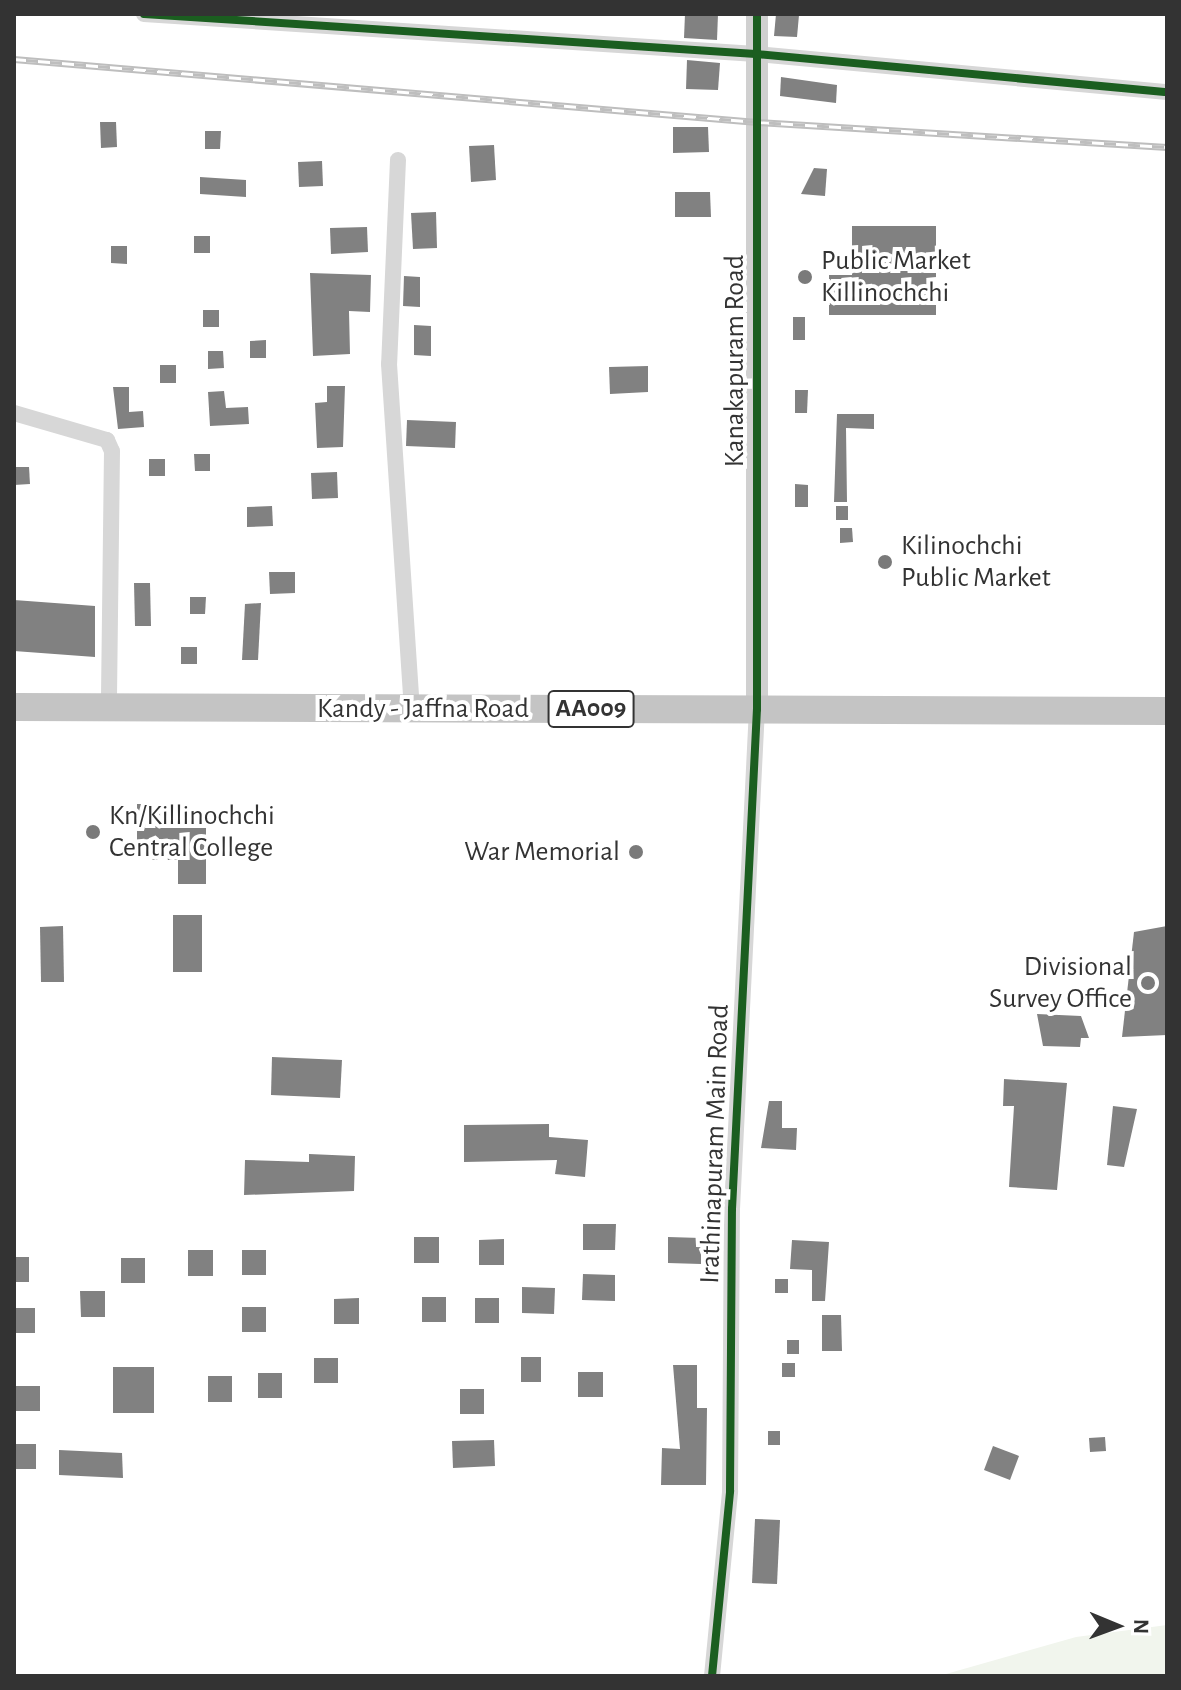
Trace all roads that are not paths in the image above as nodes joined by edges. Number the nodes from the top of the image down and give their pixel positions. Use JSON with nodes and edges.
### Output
{"nodes":[{"id":1,"x":144,"y":14,"type":"edge"},
{"id":2,"x":757,"y":14,"type":"edge"},
{"id":3,"x":756,"y":54,"type":"junction"},
{"id":4,"x":1167,"y":92,"type":"edge"},
{"id":5,"x":398,"y":160,"type":"dead end"},
{"id":6,"x":14,"y":413,"type":"edge"},
{"id":7,"x":14,"y":707,"type":"edge"},
{"id":8,"x":109,"y":707,"type":"junction"},
{"id":9,"x":757,"y":709,"type":"junction"},
{"id":10,"x":412,"y":710,"type":"junction"},
{"id":11,"x":1167,"y":711,"type":"edge"},
{"id":12,"x":712,"y":1676,"type":"edge"}],
"edges":[{"from":1,"to":3,"type":"street"},
{"from":2,"to":3,"type":"street","name":"Kanakapuram Road"},
{"from":3,"to":4,"type":"street"},
{"from":3,"to":9,"type":"street","name":"Kanakapuram Road"},
{"from":5,"to":10,"type":"street"},
{"from":6,"to":8,"type":"street"},
{"from":7,"to":8,"type":"highway","name":"Kandy - Jaffna Road","number":"AA009"},
{"from":8,"to":10,"type":"highway","name":"Kandy - Jaffna Road","number":"AA009"},
{"from":9,"to":10,"type":"highway","name":"Kandy - Jaffna Road","number":"AA009"},
{"from":9,"to":11,"type":"highway","name":"Kandy - Jaffna Road","number":"AA009"},
{"from":9,"to":12,"type":"street","name":"Irathinapuram Main Road"}]}
